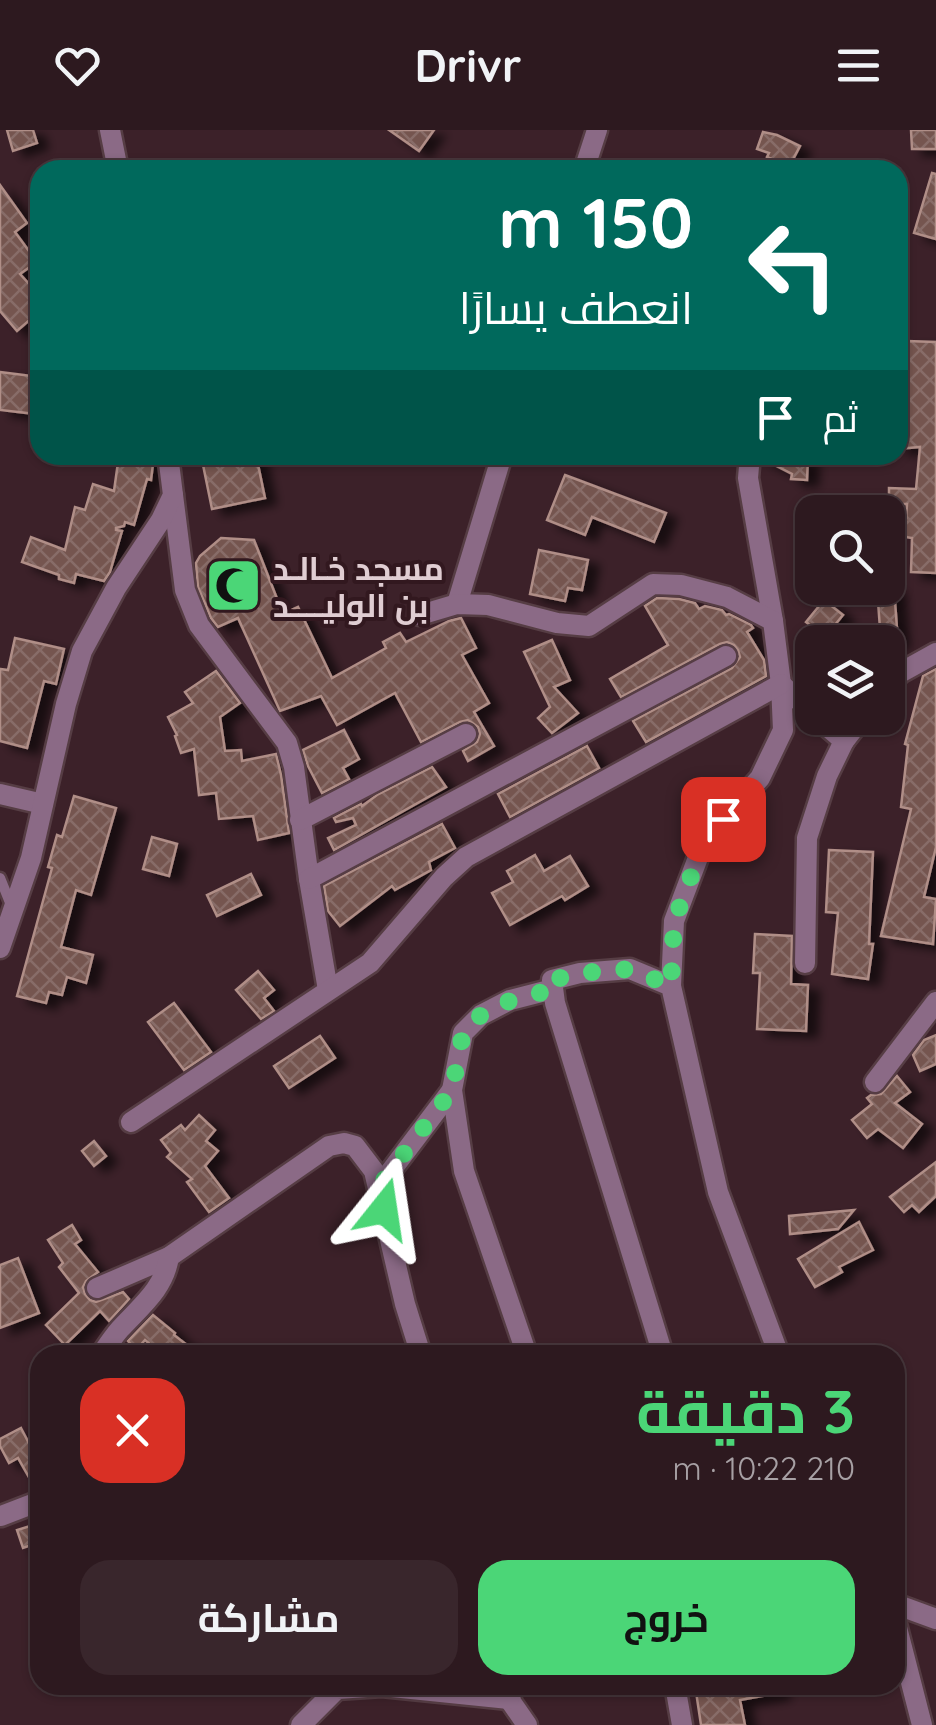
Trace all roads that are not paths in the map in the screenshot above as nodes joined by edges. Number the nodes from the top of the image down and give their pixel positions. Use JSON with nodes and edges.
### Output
{"nodes":[{"id":1,"x":110,"y":130,"type":"edge"},
{"id":2,"x":597,"y":130,"type":"edge"},
{"id":3,"x":116,"y":160,"type":"edge"},
{"id":4,"x":587,"y":160,"type":"edge"},
{"id":5,"x":169,"y":465,"type":"edge"},
{"id":6,"x":499,"y":465,"type":"edge"},
{"id":7,"x":749,"y":465,"type":"edge"},
{"id":8,"x":173,"y":495,"type":"junction"},
{"id":9,"x":458,"y":604,"type":"junction"},
{"id":10,"x":420,"y":615,"type":"dead end"},
{"id":11,"x":773,"y":621,"type":"junction"},
{"id":12,"x":936,"y":654,"type":"edge"},
{"id":13,"x":726,"y":656,"type":"dead end"},
{"id":14,"x":905,"y":670,"type":"edge"},
{"id":15,"x":781,"y":684,"type":"junction"},
{"id":16,"x":795,"y":697,"type":"edge"},
{"id":17,"x":466,"y":734,"type":"dead end"},
{"id":18,"x":836,"y":735,"type":"edge"},
{"id":19,"x":849,"y":735,"type":"edge"},
{"id":20,"x":844,"y":742,"type":"junction"},
{"id":21,"x":0,"y":794,"type":"edge"},
{"id":22,"x":43,"y":804,"type":"junction"},
{"id":23,"x":300,"y":820,"type":"junction"},
{"id":24,"x":0,"y":878,"type":"edge"},
{"id":25,"x":309,"y":879,"type":"junction"},
{"id":26,"x":14,"y":912,"type":"junction"},
{"id":27,"x":0,"y":948,"type":"edge"},
{"id":28,"x":805,"y":962,"type":"dead end"},
{"id":29,"x":671,"y":986,"type":"junction"},
{"id":30,"x":554,"y":989,"type":"junction"},
{"id":31,"x":328,"y":990,"type":"junction"},
{"id":32,"x":936,"y":1002,"type":"edge"},
{"id":33,"x":875,"y":1082,"type":"dead end"},
{"id":34,"x":452,"y":1090,"type":"junction"},
{"id":35,"x":130,"y":1122,"type":"dead end"},
{"id":36,"x":378,"y":1188,"type":"junction"},
{"id":37,"x":169,"y":1257,"type":"junction"},
{"id":38,"x":97,"y":1288,"type":"dead end"},
{"id":39,"x":108,"y":1345,"type":"edge"},
{"id":40,"x":418,"y":1345,"type":"edge"},
{"id":41,"x":524,"y":1345,"type":"edge"},
{"id":42,"x":659,"y":1345,"type":"edge"},
{"id":43,"x":775,"y":1345,"type":"edge"},
{"id":44,"x":30,"y":1505,"type":"edge"},
{"id":45,"x":0,"y":1516,"type":"edge"},
{"id":46,"x":905,"y":1608,"type":"edge"},
{"id":47,"x":936,"y":1619,"type":"edge"},
{"id":48,"x":905,"y":1659,"type":"edge"},
{"id":49,"x":329,"y":1695,"type":"edge"},
{"id":50,"x":513,"y":1695,"type":"edge"},
{"id":51,"x":677,"y":1695,"type":"edge"},
{"id":52,"x":301,"y":1725,"type":"edge"},
{"id":53,"x":526,"y":1725,"type":"edge"},
{"id":54,"x":682,"y":1725,"type":"edge"},
{"id":55,"x":922,"y":1725,"type":"edge"}],
"edges":[{"from":1,"to":3,"type":"street"},
{"from":2,"to":4,"type":"street"},
{"from":5,"to":8,"type":"street"},
{"from":6,"to":9,"type":"street"},
{"from":7,"to":11,"type":"street"},
{"from":8,"to":22,"type":"street"},
{"from":8,"to":23,"type":"street"},
{"from":9,"to":10,"type":"street"},
{"from":9,"to":11,"type":"street"},
{"from":11,"to":15,"type":"street"},
{"from":12,"to":14,"type":"street"},
{"from":13,"to":25,"type":"street"},
{"from":15,"to":16,"type":"street"},
{"from":15,"to":29,"type":"street"},
{"from":15,"to":31,"type":"street"},
{"from":17,"to":23,"type":"street"},
{"from":18,"to":20,"type":"street"},
{"from":19,"to":20,"type":"street"},
{"from":20,"to":28,"type":"street"},
{"from":21,"to":22,"type":"street"},
{"from":22,"to":26,"type":"street"},
{"from":23,"to":25,"type":"street"},
{"from":24,"to":26,"type":"lane"},
{"from":25,"to":31,"type":"street"},
{"from":26,"to":27,"type":"street"},
{"from":29,"to":30,"type":"street"},
{"from":29,"to":43,"type":"street"},
{"from":30,"to":34,"type":"street"},
{"from":30,"to":42,"type":"street"},
{"from":31,"to":35,"type":"street"},
{"from":32,"to":33,"type":"street"},
{"from":34,"to":36,"type":"street"},
{"from":34,"to":41,"type":"street"},
{"from":36,"to":37,"type":"street"},
{"from":36,"to":40,"type":"street"},
{"from":37,"to":38,"type":"street"},
{"from":37,"to":39,"type":"street"},
{"from":44,"to":45,"type":"street"},
{"from":46,"to":47,"type":"street"},
{"from":48,"to":55,"type":"street"},
{"from":49,"to":52,"type":"street"},
{"from":50,"to":53,"type":"street"},
{"from":51,"to":54,"type":"street"}]}
